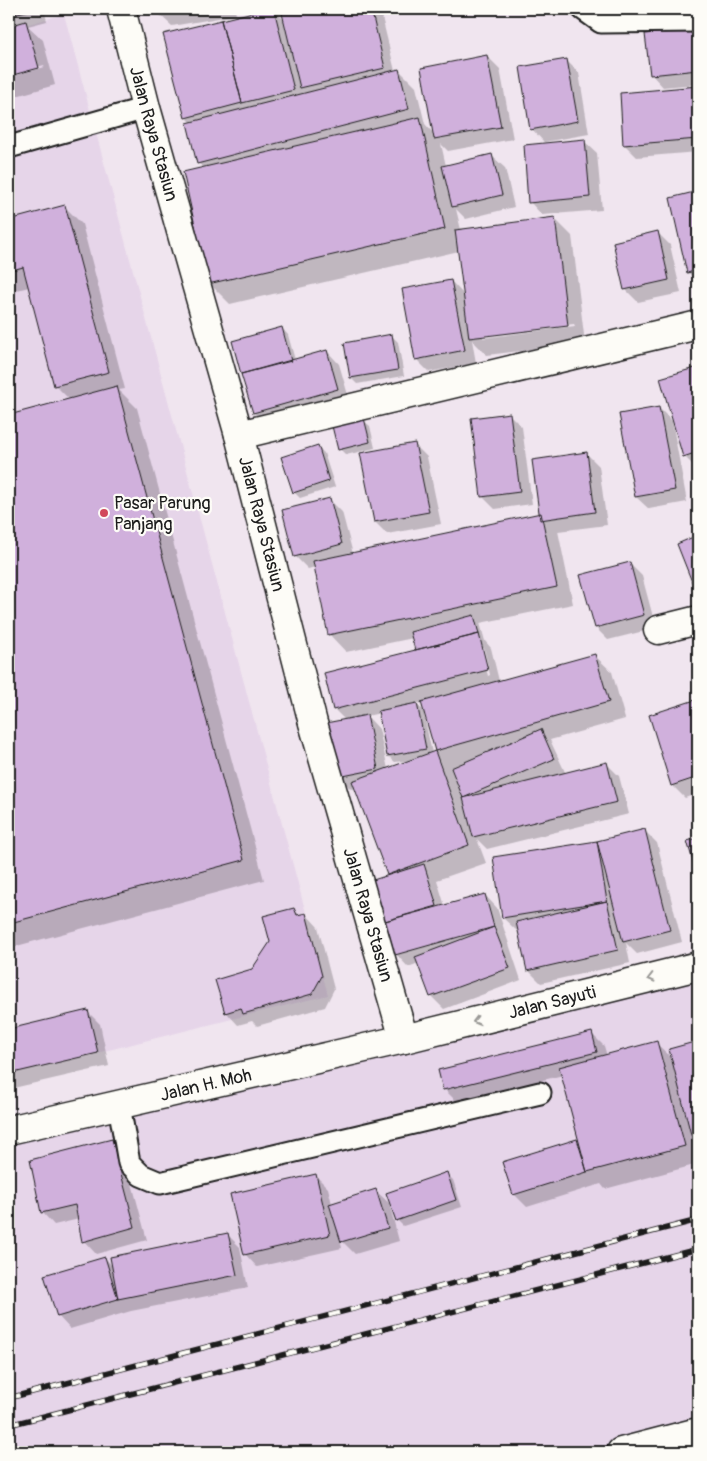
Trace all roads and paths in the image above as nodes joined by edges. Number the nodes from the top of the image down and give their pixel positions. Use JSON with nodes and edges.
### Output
{"nodes":[{"id":1,"x":121,"y":9,"type":"edge"},
{"id":2,"x":583,"y":9,"type":"edge"},
{"id":3,"x":698,"y":21,"type":"edge"},
{"id":4,"x":146,"y":108,"type":"junction"},
{"id":5,"x":9,"y":147,"type":"edge"},
{"id":6,"x":698,"y":325,"type":"edge"},
{"id":7,"x":239,"y":435,"type":"junction"},
{"id":8,"x":698,"y":620,"type":"edge"},
{"id":9,"x":658,"y":630,"type":"dead end"},
{"id":10,"x":698,"y":966,"type":"edge"},
{"id":11,"x":404,"y":1039,"type":"junction"},
{"id":12,"x":540,"y":1093,"type":"dead end"},
{"id":13,"x":119,"y":1105,"type":"junction"},
{"id":14,"x":9,"y":1130,"type":"edge"},
{"id":15,"x":698,"y":1432,"type":"edge"},
{"id":16,"x":621,"y":1452,"type":"edge"}],
"edges":[{"from":1,"to":4,"type":"street","name":"Jalan Raya Stasiun"},
{"from":2,"to":3,"type":"lane"},
{"from":4,"to":5,"type":"lane"},
{"from":4,"to":7,"type":"street","name":"Jalan Raya Stasiun"},
{"from":6,"to":7,"type":"street"},
{"from":7,"to":11,"type":"street","name":"Jalan Raya Stasiun"},
{"from":8,"to":9,"type":"street"},
{"from":10,"to":11,"type":"street","name":"Jalan Sayuti","one_way":true},
{"from":11,"to":13,"type":"street","name":"Jalan H. Moh"},
{"from":12,"to":13,"type":"lane"},
{"from":13,"to":14,"type":"street","name":"Jalan H. Moh"},
{"from":15,"to":16,"type":"street"}]}
